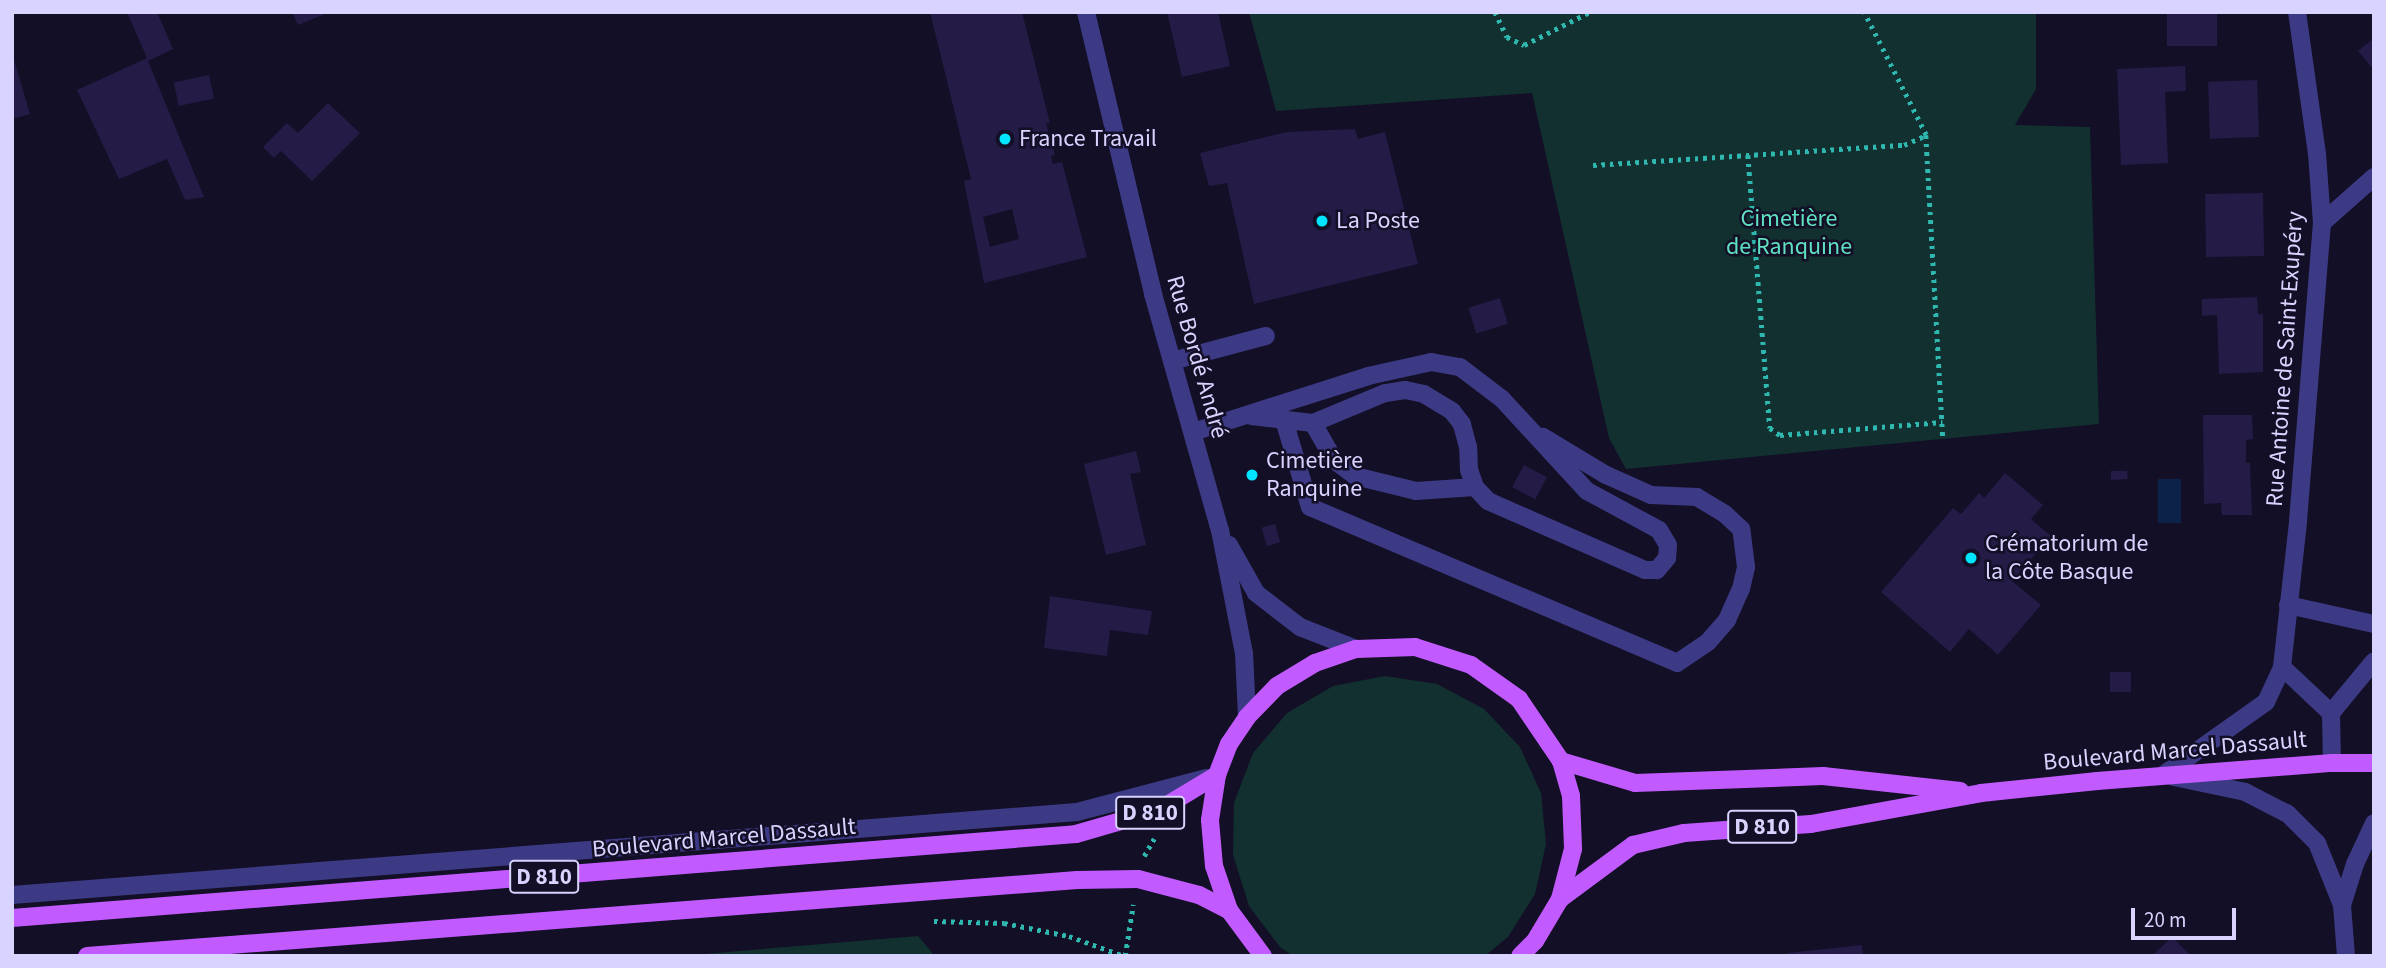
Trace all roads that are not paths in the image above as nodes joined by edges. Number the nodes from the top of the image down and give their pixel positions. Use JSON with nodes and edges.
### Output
{"nodes":[{"id":1,"x":1086,"y":12,"type":"edge"},
{"id":2,"x":2297,"y":12,"type":"edge"},
{"id":3,"x":2374,"y":177,"type":"edge"},
{"id":4,"x":2322,"y":223,"type":"junction"},
{"id":5,"x":1266,"y":336,"type":"dead end"},
{"id":6,"x":1172,"y":361,"type":"junction"},
{"id":7,"x":1251,"y":415,"type":"junction"},
{"id":8,"x":1284,"y":419,"type":"junction"},
{"id":9,"x":1313,"y":423,"type":"junction"},
{"id":10,"x":1528,"y":429,"type":"junction"},
{"id":11,"x":1193,"y":432,"type":"junction"},
{"id":12,"x":1475,"y":486,"type":"junction"},
{"id":13,"x":1220,"y":530,"type":"junction"},
{"id":14,"x":2288,"y":605,"type":"junction"},
{"id":15,"x":2374,"y":624,"type":"edge"},
{"id":16,"x":1356,"y":649,"type":"junction"},
{"id":17,"x":2374,"y":661,"type":"edge"},
{"id":18,"x":2281,"y":667,"type":"junction"},
{"id":19,"x":2331,"y":713,"type":"junction"},
{"id":20,"x":1247,"y":717,"type":"junction"},
{"id":21,"x":1560,"y":761,"type":"junction"},
{"id":22,"x":2332,"y":763,"type":"junction"},
{"id":23,"x":2374,"y":763,"type":"edge"},
{"id":24,"x":1217,"y":775,"type":"junction"},
{"id":25,"x":2163,"y":775,"type":"junction"},
{"id":26,"x":1981,"y":793,"type":"junction"},
{"id":27,"x":2374,"y":823,"type":"edge"},
{"id":28,"x":12,"y":895,"type":"edge"},
{"id":29,"x":1560,"y":899,"type":"junction"},
{"id":30,"x":2342,"y":905,"type":"junction"},
{"id":31,"x":1229,"y":910,"type":"junction"},
{"id":32,"x":12,"y":918,"type":"edge"},
{"id":33,"x":87,"y":956,"type":"edge"},
{"id":34,"x":1263,"y":956,"type":"edge"},
{"id":35,"x":1520,"y":956,"type":"edge"},
{"id":36,"x":2346,"y":956,"type":"edge"}],
"edges":[{"from":1,"to":6,"type":"street","name":"Rue Bordé André"},
{"from":2,"to":4,"type":"street","name":"Rue Antoine de Saint-Exupéry"},
{"from":3,"to":4,"type":"street"},
{"from":4,"to":14,"type":"street","name":"Rue Antoine de Saint-Exupéry"},
{"from":5,"to":6,"type":"street"},
{"from":6,"to":11,"type":"street","name":"Rue Bordé André"},
{"from":7,"to":8,"type":"street"},
{"from":7,"to":10,"type":"street"},
{"from":7,"to":11,"type":"street"},
{"from":8,"to":9,"type":"street"},
{"from":8,"to":10,"type":"street"},
{"from":9,"to":12,"type":"street"},
{"from":9,"to":12,"type":"street"},
{"from":10,"to":12,"type":"street"},
{"from":11,"to":13,"type":"street","name":"Rue Bordé André"},
{"from":13,"to":16,"type":"street"},
{"from":13,"to":20,"type":"street","name":"Rue Bordé André"},
{"from":14,"to":15,"type":"street"},
{"from":14,"to":18,"type":"street","name":"Rue Antoine de Saint-Exupéry"},
{"from":16,"to":20,"type":"main road"},
{"from":16,"to":21,"type":"main road"},
{"from":17,"to":19,"type":"street"},
{"from":18,"to":19,"type":"street"},
{"from":18,"to":25,"type":"street","name":"Rue Antoine de Saint-Exupéry"},
{"from":19,"to":22,"type":"street"},
{"from":20,"to":24,"type":"main road"},
{"from":21,"to":26,"type":"main road","name":"Boulevard Marcel Dassault","number":"D 810"},
{"from":21,"to":29,"type":"main road"},
{"from":22,"to":23,"type":"main road","name":"Boulevard Marcel Dassault","number":"D 810"},
{"from":22,"to":25,"type":"main road","name":"Boulevard Marcel Dassault","number":"D 810"},
{"from":24,"to":28,"type":"street"},
{"from":24,"to":31,"type":"main road"},
{"from":24,"to":32,"type":"main road","name":"Boulevard Marcel Dassault","number":"D 810"},
{"from":25,"to":26,"type":"main road","name":"Boulevard Marcel Dassault","number":"D 810"},
{"from":25,"to":30,"type":"street"},
{"from":26,"to":29,"type":"main road","name":"Boulevard Marcel Dassault","number":"D 810"},
{"from":27,"to":30,"type":"street"},
{"from":29,"to":35,"type":"main road"},
{"from":30,"to":36,"type":"street"},
{"from":31,"to":33,"type":"main road","number":"D 810"},
{"from":31,"to":34,"type":"main road"}]}
